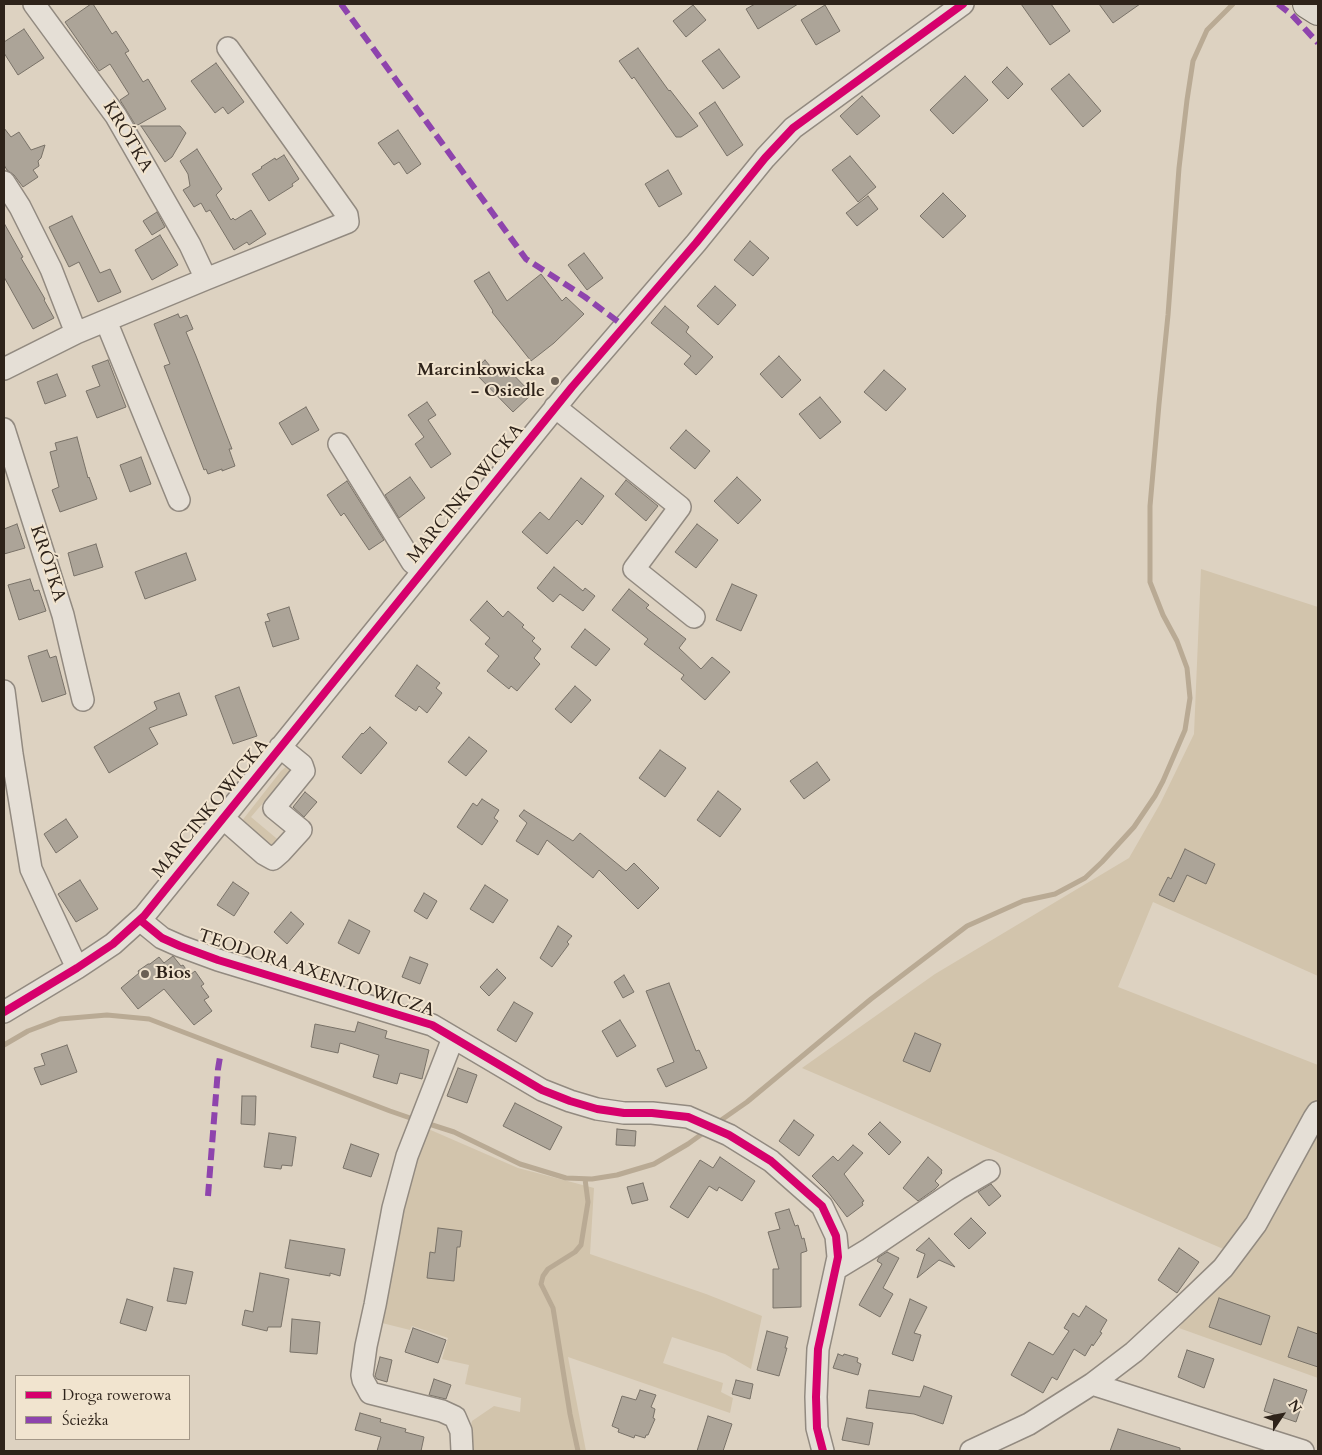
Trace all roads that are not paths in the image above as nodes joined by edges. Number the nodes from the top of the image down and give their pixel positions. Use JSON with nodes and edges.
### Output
{"nodes":[{"id":1,"x":34,"y":4,"type":"edge"},
{"id":2,"x":963,"y":4,"type":"edge"},
{"id":3,"x":1307,"y":4,"type":"edge"},
{"id":4,"x":1318,"y":11,"type":"edge"},
{"id":5,"x":228,"y":48,"type":"dead end"},
{"id":6,"x":4,"y":182,"type":"edge"},
{"id":7,"x":206,"y":279,"type":"junction"},
{"id":8,"x":106,"y":321,"type":"junction"},
{"id":9,"x":76,"y":333,"type":"junction"},
{"id":10,"x":4,"y":369,"type":"edge"},
{"id":11,"x":555,"y":407,"type":"junction"},
{"id":12,"x":4,"y":429,"type":"edge"},
{"id":13,"x":339,"y":444,"type":"dead end"},
{"id":14,"x":180,"y":500,"type":"dead end"},
{"id":15,"x":423,"y":571,"type":"junction"},
{"id":16,"x":694,"y":617,"type":"dead end"},
{"id":17,"x":4,"y":691,"type":"edge"},
{"id":18,"x":83,"y":700,"type":"dead end"},
{"id":19,"x":280,"y":747,"type":"junction"},
{"id":20,"x":223,"y":818,"type":"junction"},
{"id":21,"x":140,"y":920,"type":"junction"},
{"id":22,"x":77,"y":968,"type":"junction"},
{"id":23,"x":4,"y":1012,"type":"edge"},
{"id":24,"x":453,"y":1038,"type":"junction"},
{"id":25,"x":1318,"y":1112,"type":"edge"},
{"id":26,"x":989,"y":1171,"type":"dead end"},
{"id":27,"x":836,"y":1269,"type":"junction"},
{"id":28,"x":1092,"y":1384,"type":"junction"},
{"id":29,"x":462,"y":1451,"type":"edge"},
{"id":30,"x":823,"y":1451,"type":"edge"},
{"id":31,"x":971,"y":1451,"type":"edge"},
{"id":32,"x":1303,"y":1451,"type":"edge"}],
"edges":[{"from":1,"to":7,"type":"street","name":"KRÓTKA"},
{"from":2,"to":11,"type":"street","name":"MARCINKOWICKA"},
{"from":3,"to":4,"type":"main road"},
{"from":5,"to":7,"type":"street"},
{"from":6,"to":9,"type":"street"},
{"from":7,"to":8,"type":"street"},
{"from":8,"to":9,"type":"street"},
{"from":8,"to":14,"type":"street"},
{"from":9,"to":10,"type":"street"},
{"from":11,"to":15,"type":"street","name":"MARCINKOWICKA"},
{"from":11,"to":16,"type":"street"},
{"from":12,"to":18,"type":"street","name":"KRÓTKA"},
{"from":13,"to":15,"type":"street"},
{"from":15,"to":19,"type":"street","name":"MARCINKOWICKA"},
{"from":17,"to":22,"type":"street"},
{"from":19,"to":20,"type":"street","name":"MARCINKOWICKA"},
{"from":19,"to":20,"type":"street"},
{"from":20,"to":21,"type":"street","name":"MARCINKOWICKA"},
{"from":21,"to":22,"type":"street","name":"MARCINKOWICKA"},
{"from":21,"to":24,"type":"street","name":"TEODORA AXENTOWICZA"},
{"from":22,"to":23,"type":"street","name":"MARCINKOWICKA"},
{"from":24,"to":27,"type":"street","name":"TEODORA AXENTOWICZA"},
{"from":24,"to":29,"type":"street"},
{"from":25,"to":28,"type":"street"},
{"from":26,"to":27,"type":"street"},
{"from":27,"to":30,"type":"street","name":"TEODORA AXENTOWICZA"},
{"from":28,"to":31,"type":"street"},
{"from":28,"to":32,"type":"street"}]}
